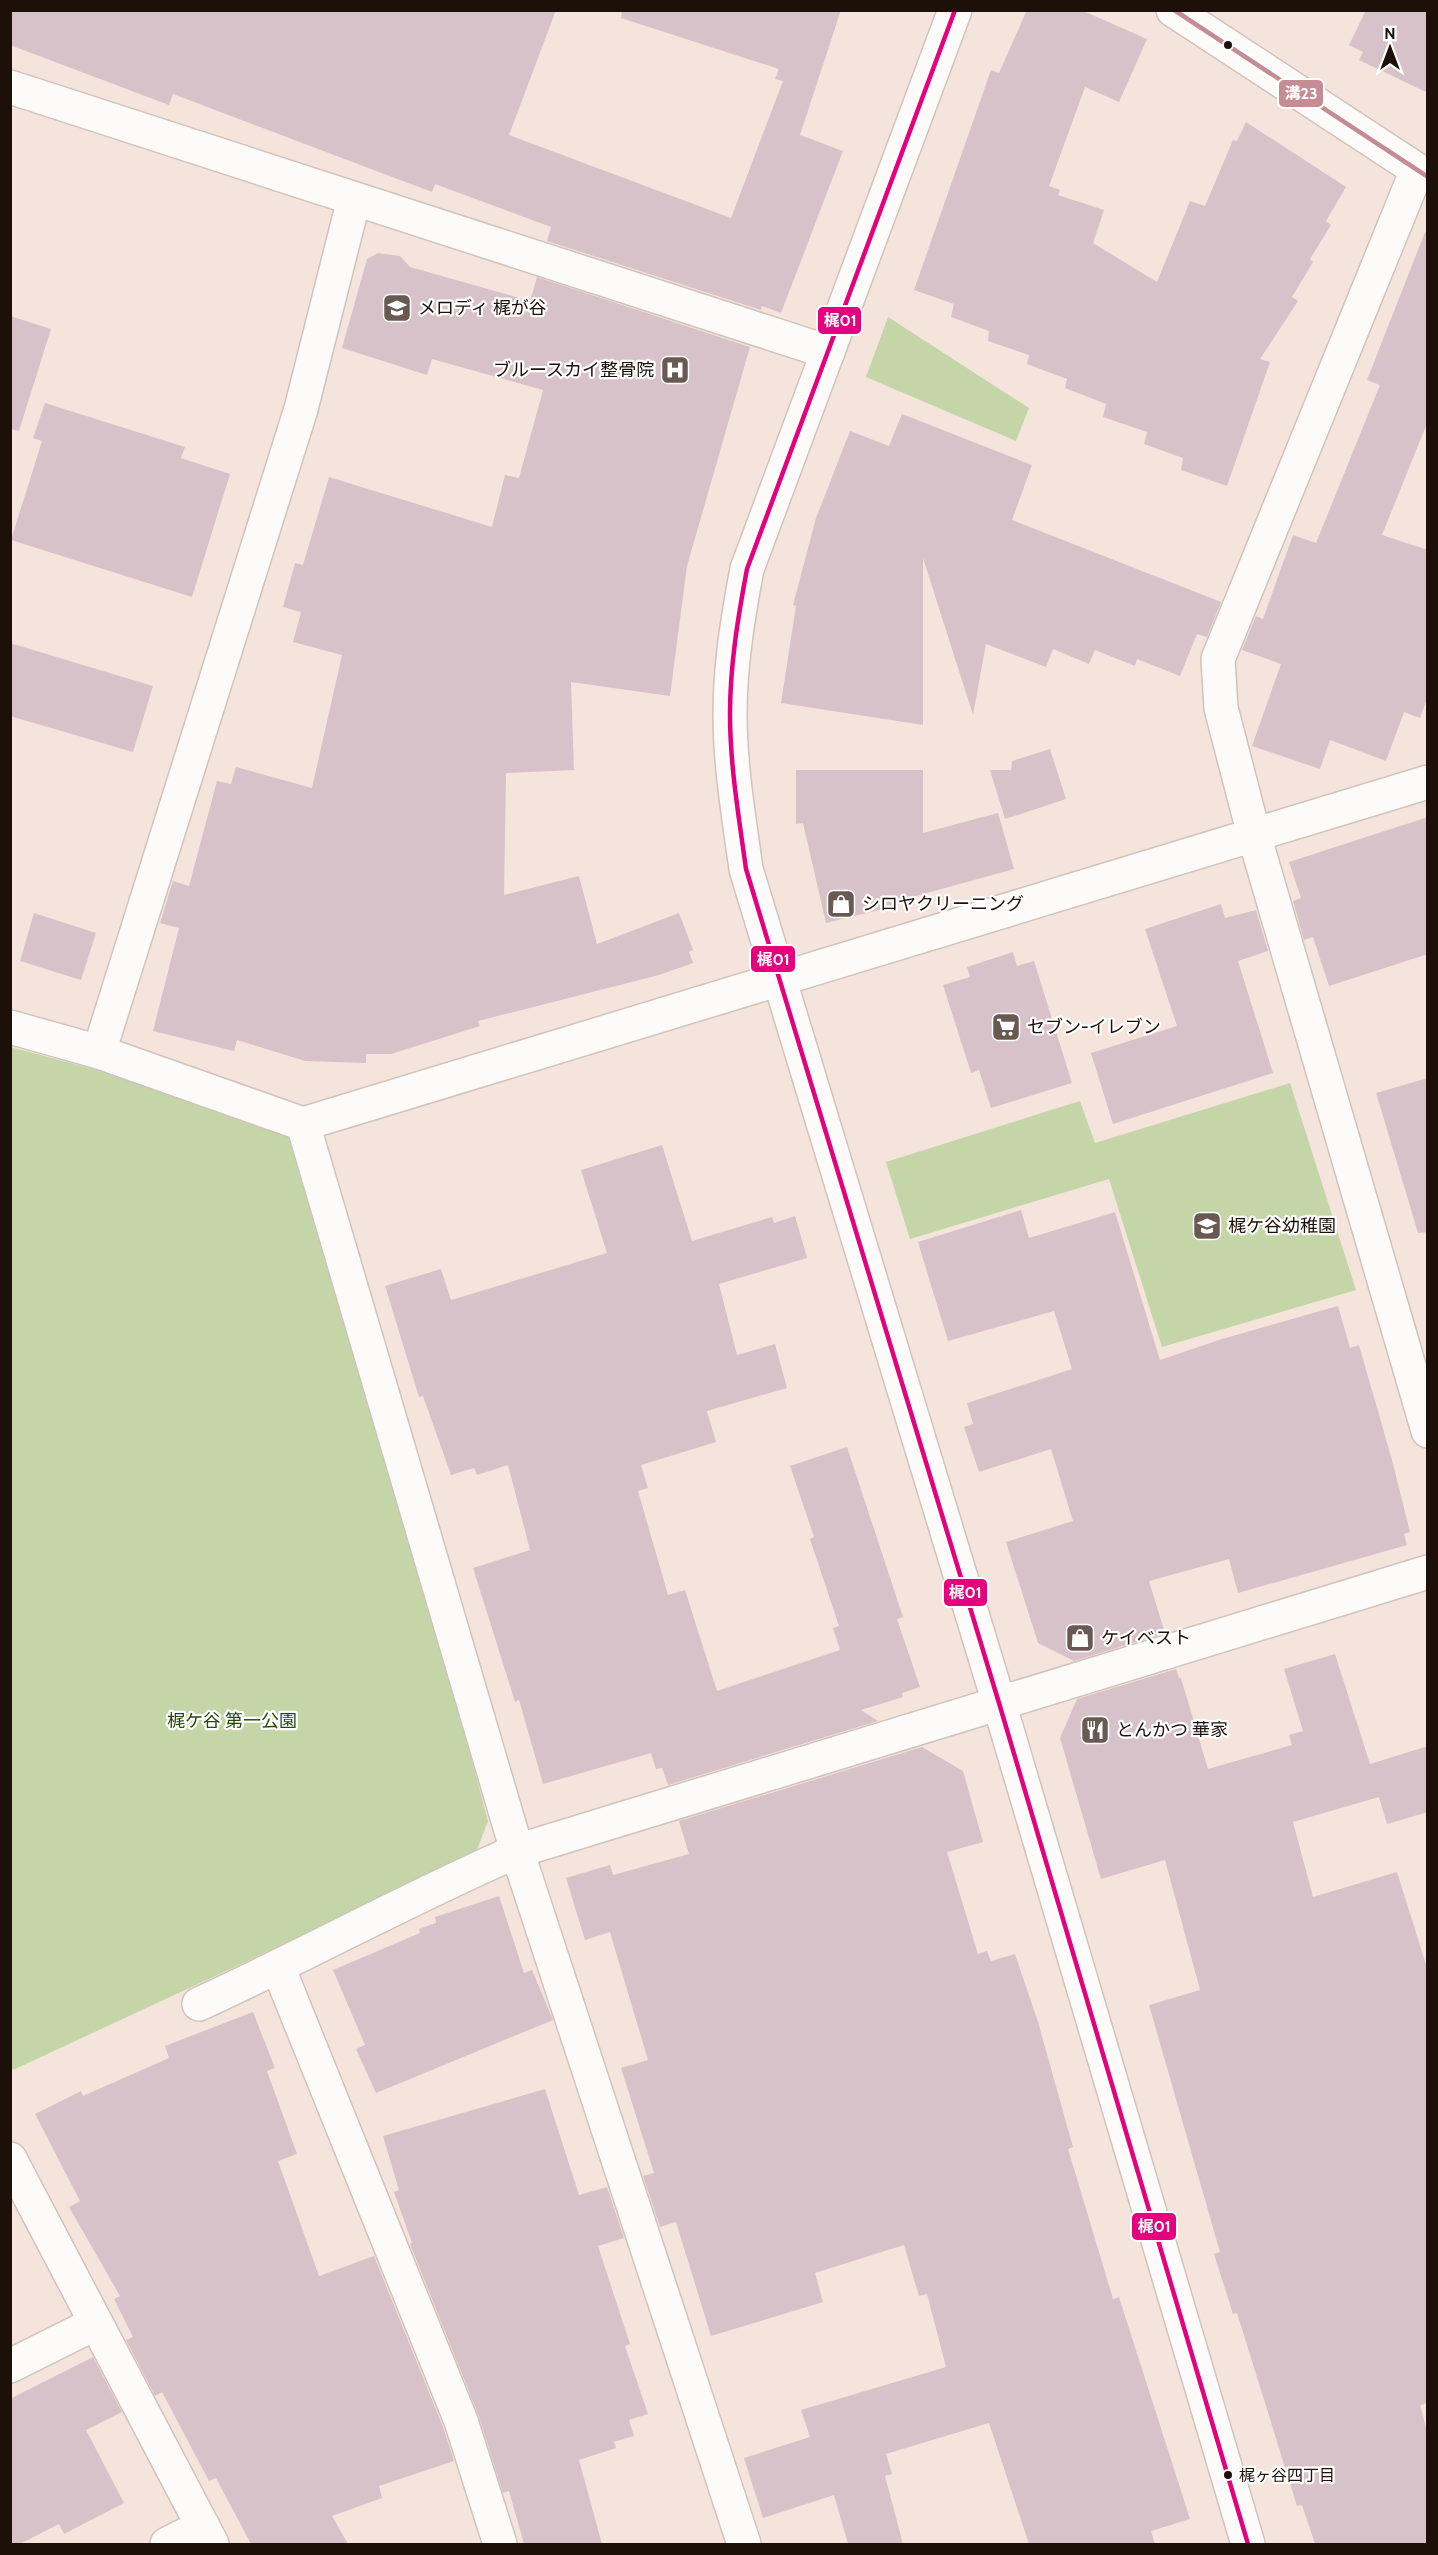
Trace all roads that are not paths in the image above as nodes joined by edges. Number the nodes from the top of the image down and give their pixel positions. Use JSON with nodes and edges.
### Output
{"nodes":[{"id":1,"x":955,"y":10,"type":"edge"},
{"id":2,"x":1173,"y":10,"type":"edge"},
{"id":3,"x":10,"y":87,"type":"edge"},
{"id":4,"x":1422,"y":174,"type":"edge"},
{"id":5,"x":354,"y":199,"type":"junction"},
{"id":6,"x":828,"y":352,"type":"junction"},
{"id":7,"x":1428,"y":782,"type":"edge"},
{"id":8,"x":1254,"y":835,"type":"junction"},
{"id":9,"x":779,"y":980,"type":"junction"},
{"id":10,"x":10,"y":1027,"type":"edge"},
{"id":11,"x":99,"y":1052,"type":"junction"},
{"id":12,"x":303,"y":1124,"type":"junction"},
{"id":13,"x":1428,"y":1431,"type":"edge"},
{"id":14,"x":1428,"y":1572,"type":"edge"},
{"id":15,"x":999,"y":1703,"type":"junction"},
{"id":16,"x":517,"y":1851,"type":"junction"},
{"id":17,"x":278,"y":1967,"type":"junction"},
{"id":18,"x":199,"y":2004,"type":"dead end"},
{"id":19,"x":10,"y":2159,"type":"edge"},
{"id":20,"x":96,"y":2323,"type":"junction"},
{"id":21,"x":10,"y":2366,"type":"edge"},
{"id":22,"x":207,"y":2535,"type":"edge"},
{"id":23,"x":167,"y":2544,"type":"edge"},
{"id":24,"x":500,"y":2544,"type":"edge"},
{"id":25,"x":744,"y":2544,"type":"edge"},
{"id":26,"x":1248,"y":2544,"type":"edge"}],
"edges":[{"from":1,"to":6,"type":"street"},
{"from":2,"to":4,"type":"street"},
{"from":3,"to":5,"type":"street"},
{"from":4,"to":8,"type":"street"},
{"from":5,"to":6,"type":"street"},
{"from":5,"to":11,"type":"street"},
{"from":6,"to":9,"type":"street"},
{"from":7,"to":8,"type":"street"},
{"from":8,"to":9,"type":"street"},
{"from":8,"to":13,"type":"street"},
{"from":9,"to":12,"type":"street"},
{"from":9,"to":15,"type":"street"},
{"from":10,"to":11,"type":"street"},
{"from":11,"to":12,"type":"street"},
{"from":12,"to":16,"type":"street"},
{"from":14,"to":15,"type":"street"},
{"from":15,"to":16,"type":"street"},
{"from":15,"to":26,"type":"street"},
{"from":16,"to":17,"type":"street"},
{"from":16,"to":25,"type":"street"},
{"from":17,"to":18,"type":"street"},
{"from":17,"to":24,"type":"street"},
{"from":19,"to":20,"type":"street"},
{"from":20,"to":21,"type":"street"},
{"from":20,"to":22,"type":"street"},
{"from":22,"to":23,"type":"street"}]}
